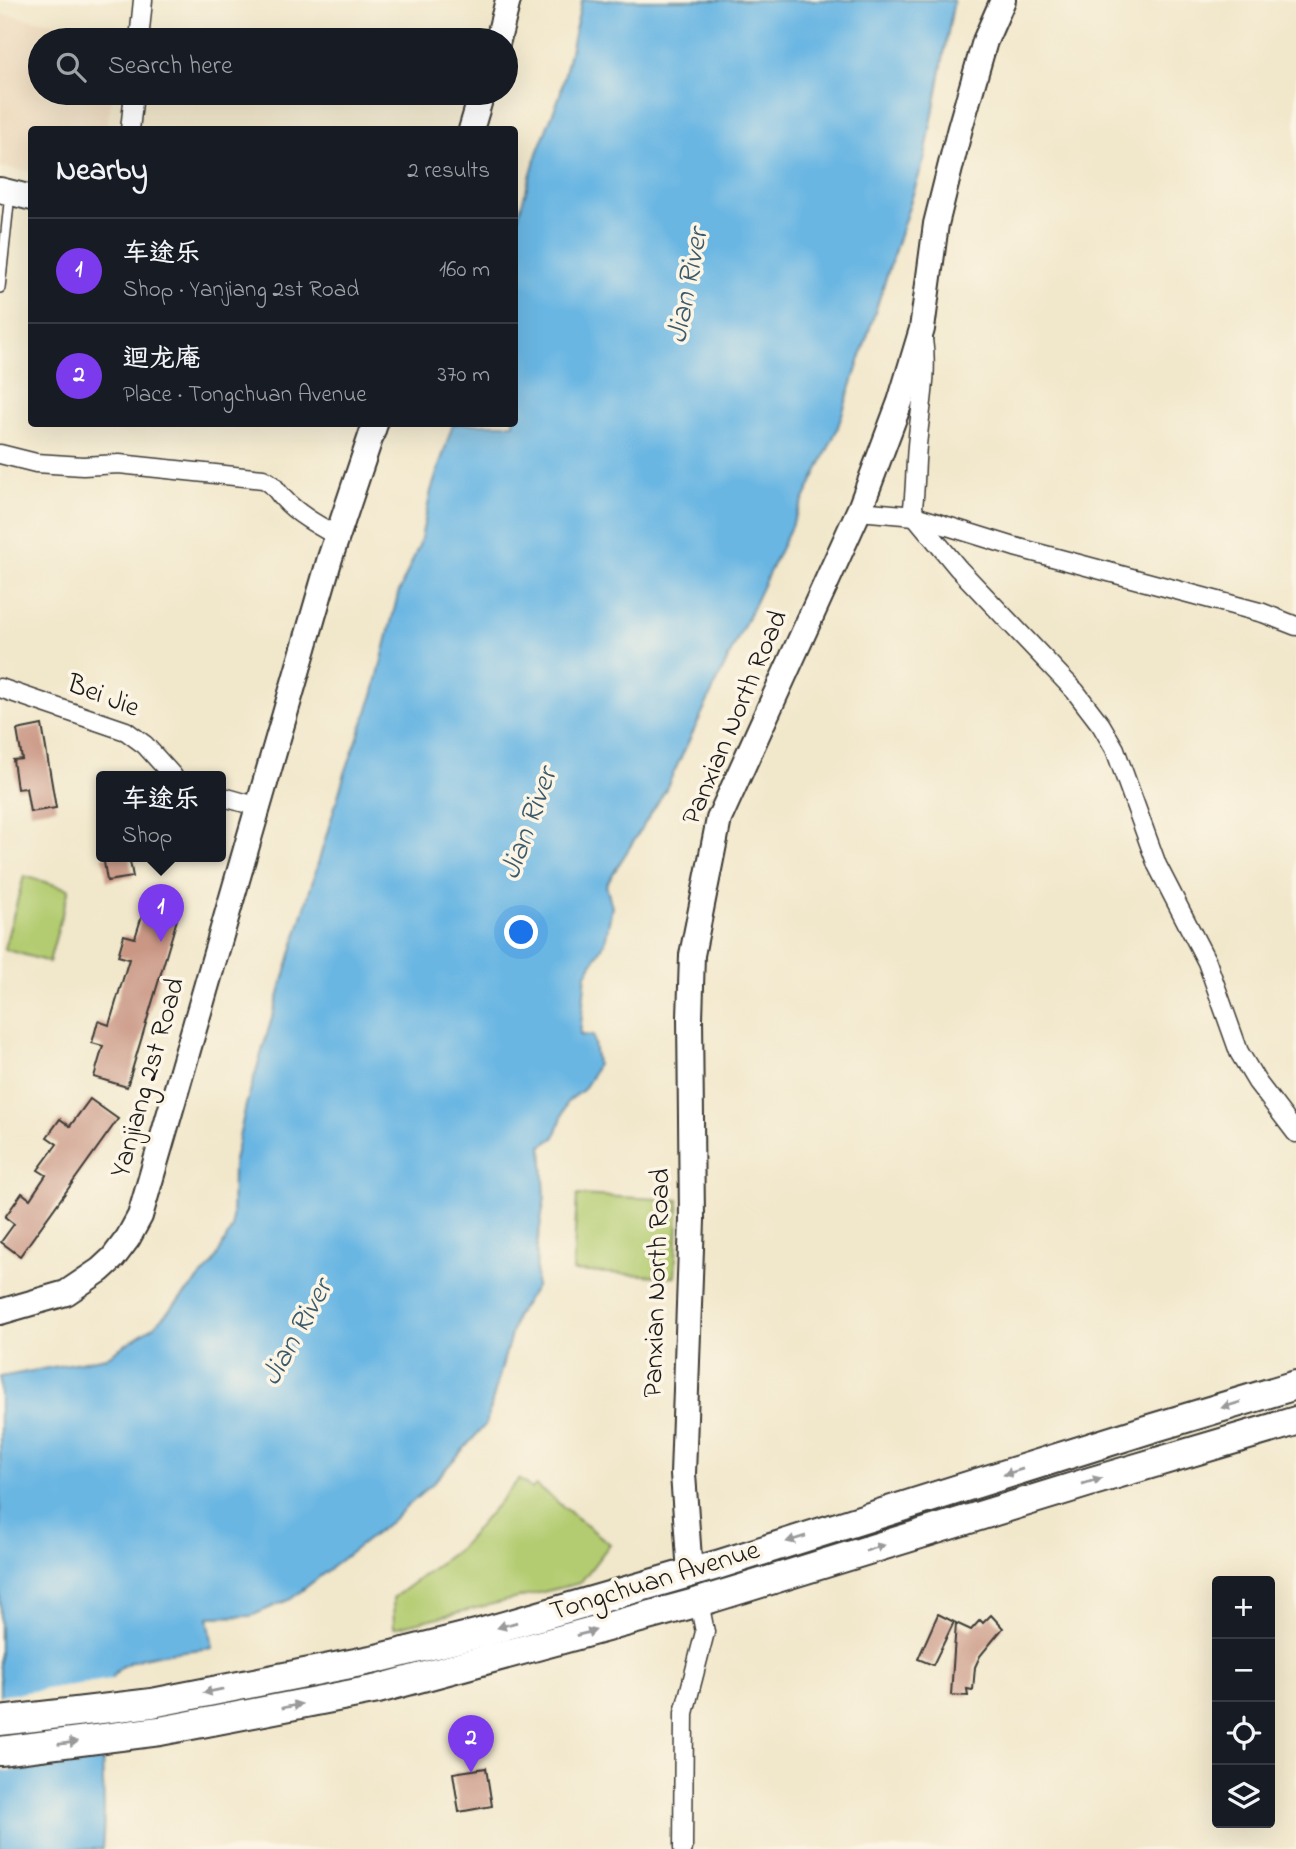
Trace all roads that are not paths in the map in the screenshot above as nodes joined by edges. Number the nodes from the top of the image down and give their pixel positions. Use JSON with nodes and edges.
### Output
{"nodes":[{"id":1,"x":143,"y":0,"type":"edge"},
{"id":2,"x":508,"y":0,"type":"edge"},
{"id":3,"x":1003,"y":0,"type":"edge"},
{"id":4,"x":140,"y":28,"type":"edge"},
{"id":5,"x":501,"y":28,"type":"edge"},
{"id":6,"x":133,"y":105,"type":"edge"},
{"id":7,"x":478,"y":105,"type":"edge"},
{"id":8,"x":130,"y":126,"type":"edge"},
{"id":9,"x":472,"y":126,"type":"edge"},
{"id":10,"x":14,"y":194,"type":"edge"},
{"id":11,"x":0,"y":288,"type":"edge"},
{"id":12,"x":922,"y":329,"type":"junction"},
{"id":13,"x":374,"y":427,"type":"edge"},
{"id":14,"x":0,"y":454,"type":"edge"},
{"id":15,"x":859,"y":511,"type":"junction"},
{"id":16,"x":915,"y":516,"type":"junction"},
{"id":17,"x":337,"y":536,"type":"junction"},
{"id":18,"x":1296,"y":626,"type":"edge"},
{"id":19,"x":0,"y":688,"type":"edge"},
{"id":20,"x":168,"y":771,"type":"edge"},
{"id":21,"x":226,"y":798,"type":"edge"},
{"id":22,"x":259,"y":807,"type":"junction"},
{"id":23,"x":1296,"y":1133,"type":"edge"},
{"id":24,"x":0,"y":1312,"type":"edge"},
{"id":25,"x":1296,"y":1385,"type":"edge"},
{"id":26,"x":1296,"y":1421,"type":"edge"},
{"id":27,"x":690,"y":1573,"type":"junction"},
{"id":28,"x":699,"y":1602,"type":"junction"},
{"id":29,"x":0,"y":1721,"type":"edge"},
{"id":30,"x":0,"y":1751,"type":"edge"},
{"id":31,"x":683,"y":1849,"type":"edge"}],
"edges":[{"from":1,"to":4,"type":"street"},
{"from":2,"to":5,"type":"street"},
{"from":3,"to":12,"type":"street","name":"Panxian North Road"},
{"from":6,"to":8,"type":"street"},
{"from":7,"to":9,"type":"street"},
{"from":10,"to":11,"type":"lane"},
{"from":12,"to":15,"type":"street","name":"Panxian North Road"},
{"from":12,"to":16,"type":"street"},
{"from":13,"to":17,"type":"street","name":"Yanjiang 2st Road"},
{"from":14,"to":17,"type":"street"},
{"from":15,"to":16,"type":"street"},
{"from":15,"to":27,"type":"street","name":"Panxian North Road"},
{"from":16,"to":18,"type":"street"},
{"from":16,"to":23,"type":"street"},
{"from":17,"to":22,"type":"street","name":"Yanjiang 2st Road"},
{"from":19,"to":20,"type":"street","name":"Bei Jie"},
{"from":21,"to":22,"type":"street"},
{"from":22,"to":24,"type":"street","name":"Yanjiang 2st Road"},
{"from":25,"to":27,"type":"main road","name":"Tongchuan Avenue","one_way":true},
{"from":28,"to":26,"type":"main road","name":"Tongchuan Avenue","one_way":true},
{"from":27,"to":29,"type":"main road","name":"Tongchuan Avenue","one_way":true},
{"from":30,"to":28,"type":"main road","name":"Tongchuan Avenue","one_way":true},
{"from":28,"to":31,"type":"street"}]}
